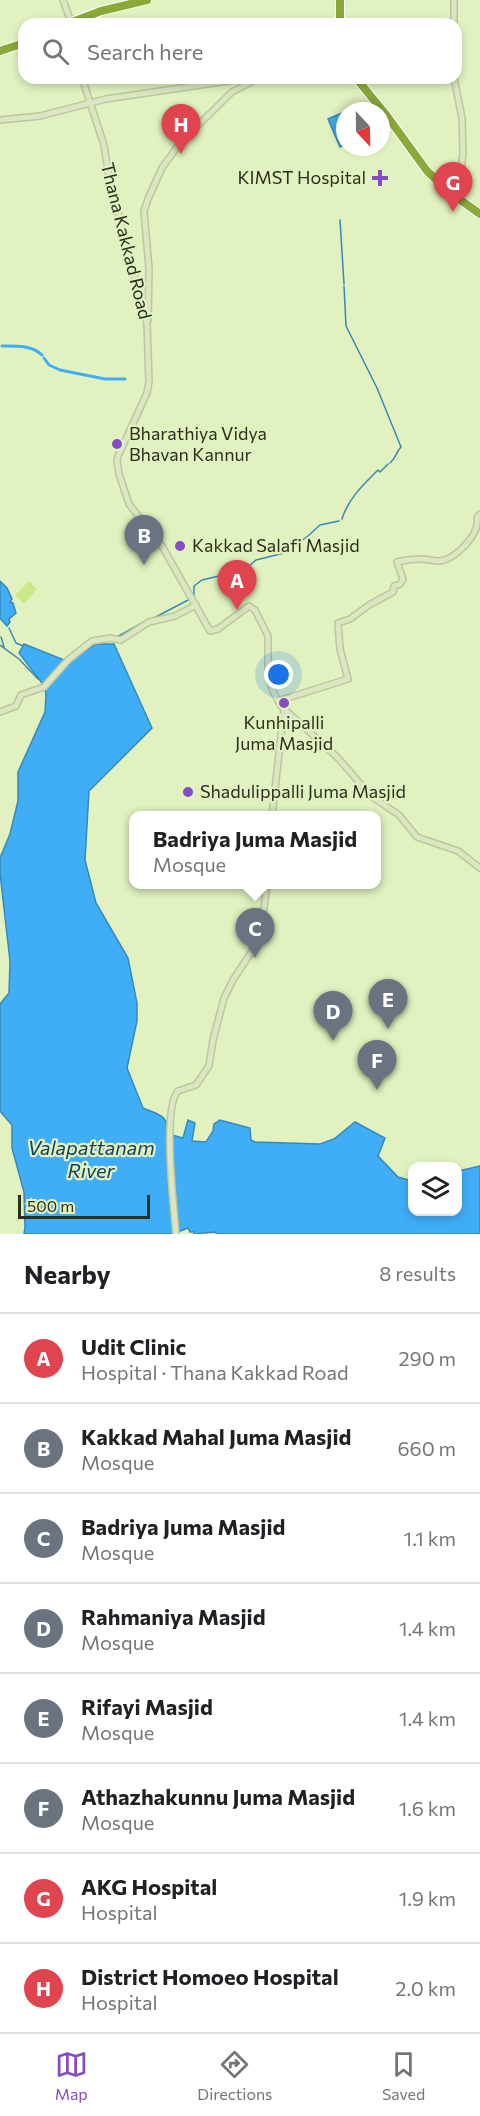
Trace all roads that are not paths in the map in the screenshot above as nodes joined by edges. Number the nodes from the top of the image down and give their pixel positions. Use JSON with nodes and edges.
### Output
{"nodes":[{"id":1,"x":63,"y":0,"type":"edge"},
{"id":2,"x":137,"y":0,"type":"edge"},
{"id":3,"x":147,"y":0,"type":"edge"},
{"id":4,"x":341,"y":0,"type":"edge"},
{"id":5,"x":454,"y":0,"type":"edge"},
{"id":6,"x":69,"y":18,"type":"edge"},
{"id":7,"x":78,"y":18,"type":"edge"},
{"id":8,"x":80,"y":18,"type":"edge"},
{"id":9,"x":340,"y":18,"type":"edge"},
{"id":10,"x":454,"y":18,"type":"edge"},
{"id":11,"x":18,"y":47,"type":"edge"},
{"id":12,"x":0,"y":52,"type":"edge"},
{"id":13,"x":84,"y":84,"type":"edge"},
{"id":14,"x":204,"y":84,"type":"edge"},
{"id":15,"x":247,"y":84,"type":"edge"},
{"id":16,"x":363,"y":84,"type":"edge"},
{"id":17,"x":455,"y":84,"type":"edge"},
{"id":18,"x":91,"y":104,"type":"junction"},
{"id":19,"x":0,"y":120,"type":"edge"},
{"id":20,"x":465,"y":203,"type":"junction"},
{"id":21,"x":480,"y":214,"type":"edge"},
{"id":22,"x":147,"y":324,"type":"junction"},
{"id":23,"x":480,"y":514,"type":"edge"},
{"id":24,"x":196,"y":605,"type":"junction"},
{"id":25,"x":278,"y":701,"type":"junction"},
{"id":26,"x":284,"y":709,"type":"junction"},
{"id":27,"x":0,"y":712,"type":"edge"},
{"id":28,"x":273,"y":811,"type":"edge"},
{"id":29,"x":480,"y":868,"type":"edge"},
{"id":30,"x":266,"y":889,"type":"edge"},
{"id":31,"x":176,"y":1234,"type":"edge"}],
"edges":[{"from":1,"to":6,"type":"main road"},
{"from":2,"to":7,"type":"highway"},
{"from":3,"to":8,"type":"highway"},
{"from":4,"to":9,"type":"highway"},
{"from":5,"to":10,"type":"main road"},
{"from":11,"to":12,"type":"highway"},
{"from":13,"to":18,"type":"main road","name":"Thana Kakkad Road"},
{"from":14,"to":18,"type":"main road"},
{"from":15,"to":22,"type":"main road"},
{"from":16,"to":20,"type":"highway"},
{"from":17,"to":20,"type":"main road"},
{"from":18,"to":19,"type":"main road"},
{"from":18,"to":22,"type":"main road","name":"Thana Kakkad Road"},
{"from":20,"to":21,"type":"highway"},
{"from":22,"to":24,"type":"main road","name":"Thana Kakkad Road"},
{"from":23,"to":25,"type":"main road"},
{"from":24,"to":25,"type":"main road","name":"Thana Kakkad Road"},
{"from":24,"to":27,"type":"main road"},
{"from":25,"to":26,"type":"main road","name":"Thana Kakkad Road"},
{"from":26,"to":28,"type":"main road"},
{"from":26,"to":29,"type":"main road","name":"Thana Kakkad Road"},
{"from":30,"to":31,"type":"main road"}]}
